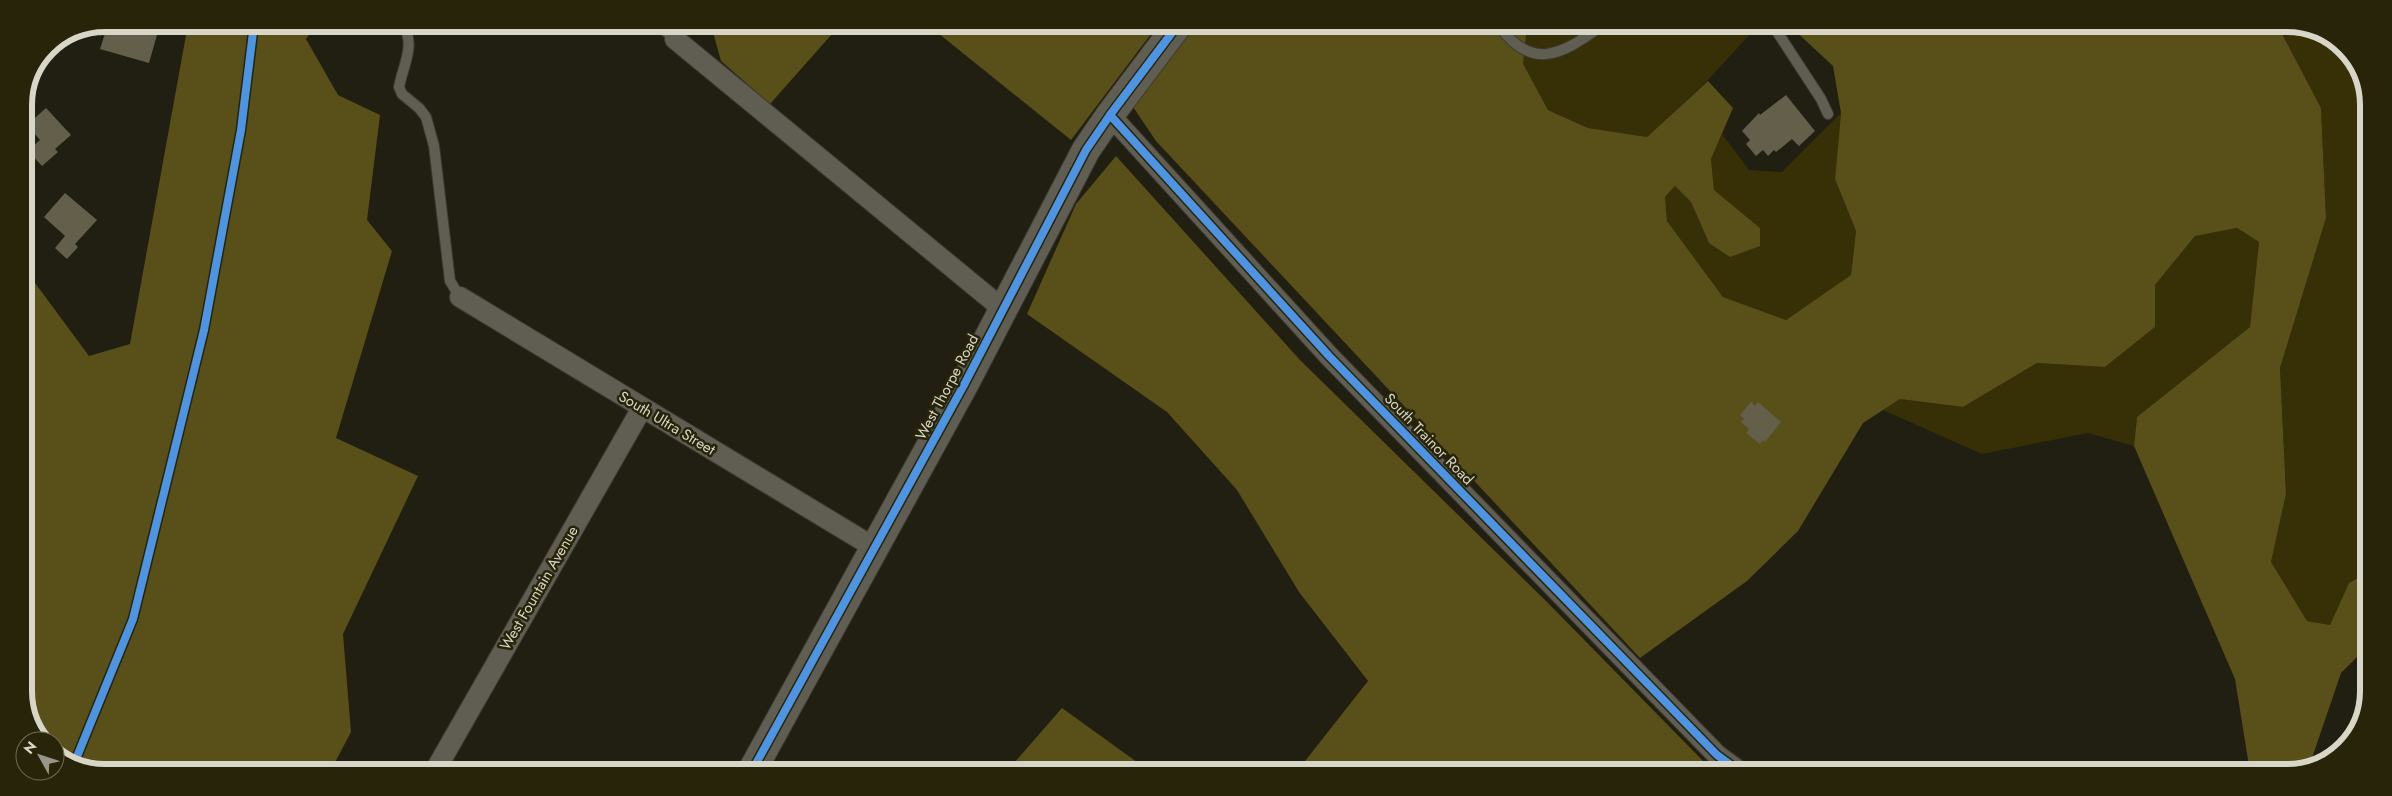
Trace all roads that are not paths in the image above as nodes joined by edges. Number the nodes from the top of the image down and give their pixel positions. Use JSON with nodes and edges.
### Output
{"nodes":[{"id":1,"x":407,"y":32,"type":"edge"},
{"id":2,"x":678,"y":32,"type":"edge"},
{"id":3,"x":1172,"y":32,"type":"edge"},
{"id":4,"x":1503,"y":32,"type":"edge"},
{"id":5,"x":1593,"y":32,"type":"edge"},
{"id":6,"x":1777,"y":32,"type":"edge"},
{"id":7,"x":1828,"y":114,"type":"dead end"},
{"id":8,"x":1110,"y":115,"type":"junction"},
{"id":9,"x":460,"y":297,"type":"joint"},
{"id":10,"x":1004,"y":310,"type":"junction"},
{"id":11,"x":642,"y":408,"type":"junction"},
{"id":12,"x":875,"y":548,"type":"junction"},
{"id":13,"x":439,"y":764,"type":"edge"},
{"id":14,"x":756,"y":764,"type":"edge"},
{"id":15,"x":1729,"y":764,"type":"edge"}],
"edges":[{"from":1,"to":9,"type":"lane"},
{"from":2,"to":10,"type":"street"},
{"from":3,"to":8,"type":"street","name":"West Thorpe Road"},
{"from":4,"to":5,"type":"lane"},
{"from":6,"to":7,"type":"lane"},
{"from":8,"to":10,"type":"street","name":"West Thorpe Road"},
{"from":8,"to":15,"type":"street","name":"South Trainor Road"},
{"from":9,"to":11,"type":"street","name":"South Ultra Street"},
{"from":10,"to":12,"type":"street","name":"West Thorpe Road"},
{"from":11,"to":12,"type":"street","name":"South Ultra Street"},
{"from":11,"to":13,"type":"street","name":"West Fountain Avenue"},
{"from":12,"to":14,"type":"street","name":"West Thorpe Road"}]}
